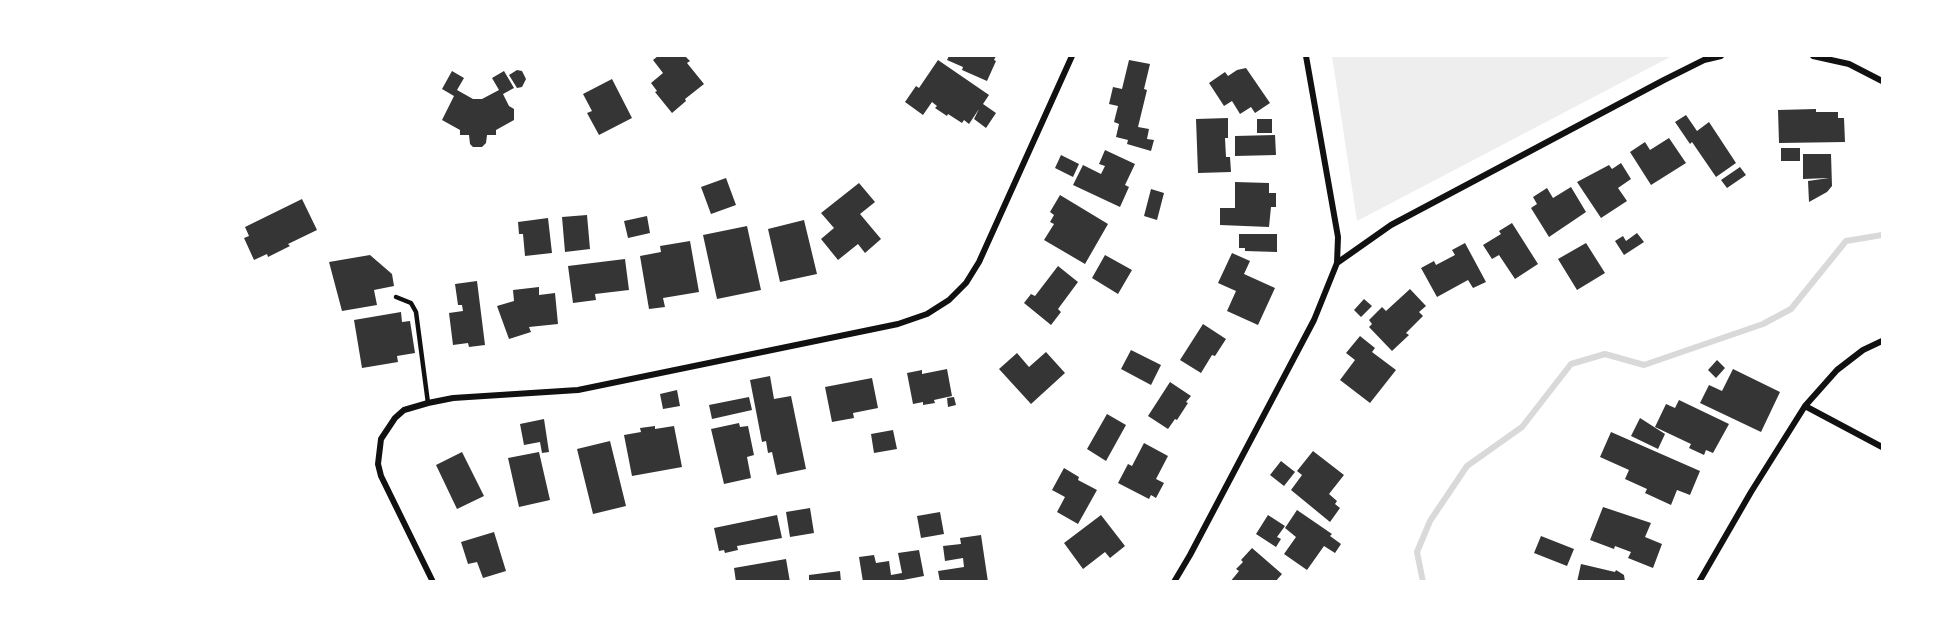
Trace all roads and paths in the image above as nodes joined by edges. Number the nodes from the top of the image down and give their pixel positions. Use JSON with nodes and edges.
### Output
{"nodes":[{"id":1,"x":1072,"y":56,"type":"edge"},
{"id":2,"x":1306,"y":56,"type":"edge"},
{"id":3,"x":1721,"y":56,"type":"edge"},
{"id":4,"x":1813,"y":56,"type":"edge"},
{"id":5,"x":1882,"y":81,"type":"edge"},
{"id":6,"x":1337,"y":263,"type":"junction"},
{"id":7,"x":396,"y":297,"type":"dead end"},
{"id":8,"x":1882,"y":341,"type":"edge"},
{"id":9,"x":428,"y":403,"type":"junction"},
{"id":10,"x":1805,"y":406,"type":"junction"},
{"id":11,"x":1882,"y":447,"type":"edge"},
{"id":12,"x":434,"y":582,"type":"edge"},
{"id":13,"x":1174,"y":582,"type":"edge"},
{"id":14,"x":1699,"y":582,"type":"edge"}],
"edges":[{"from":1,"to":9,"type":"street"},
{"from":2,"to":6,"type":"street"},
{"from":3,"to":6,"type":"street"},
{"from":4,"to":5,"type":"street"},
{"from":6,"to":13,"type":"street"},
{"from":7,"to":9,"type":"lane"},
{"from":8,"to":10,"type":"street"},
{"from":9,"to":12,"type":"street"},
{"from":10,"to":11,"type":"street"},
{"from":10,"to":14,"type":"street"}]}
